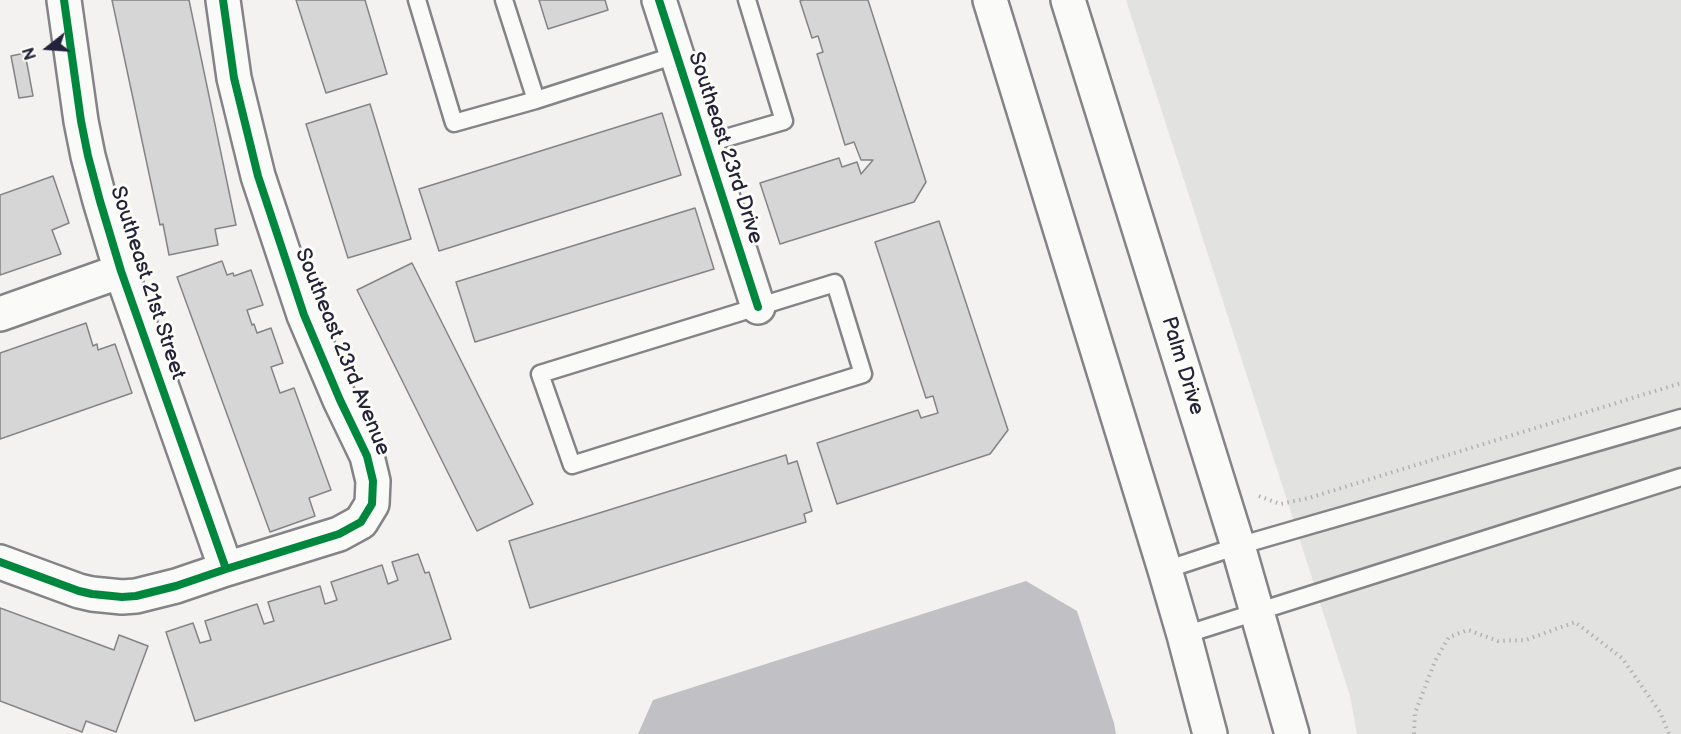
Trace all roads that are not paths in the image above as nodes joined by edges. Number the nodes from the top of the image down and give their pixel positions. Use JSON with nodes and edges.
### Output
{"nodes":[{"id":1,"x":64,"y":0,"type":"edge"},
{"id":2,"x":223,"y":0,"type":"edge"},
{"id":3,"x":417,"y":0,"type":"edge"},
{"id":4,"x":504,"y":0,"type":"edge"},
{"id":5,"x":659,"y":0,"type":"edge"},
{"id":6,"x":747,"y":0,"type":"edge"},
{"id":7,"x":990,"y":0,"type":"edge"},
{"id":8,"x":1068,"y":0,"type":"edge"},
{"id":9,"x":676,"y":54,"type":"junction"},
{"id":10,"x":536,"y":100,"type":"junction"},
{"id":11,"x":705,"y":144,"type":"junction"},
{"id":12,"x":121,"y":271,"type":"junction"},
{"id":13,"x":758,"y":307,"type":"junction"},
{"id":14,"x":0,"y":314,"type":"edge"},
{"id":15,"x":1681,"y":418,"type":"edge"},
{"id":16,"x":1681,"y":477,"type":"edge"},
{"id":17,"x":1238,"y":546,"type":"junction"},
{"id":18,"x":0,"y":562,"type":"edge"},
{"id":19,"x":226,"y":569,"type":"junction"},
{"id":20,"x":1165,"y":570,"type":"junction"},
{"id":21,"x":1257,"y":611,"type":"junction"},
{"id":22,"x":1184,"y":635,"type":"junction"},
{"id":23,"x":1210,"y":734,"type":"edge"},
{"id":24,"x":1292,"y":734,"type":"edge"}],
"edges":[{"from":1,"to":12,"type":"street","name":"Southeast 21st Street"},
{"from":2,"to":19,"type":"street","name":"Southeast 23rd Avenue"},
{"from":3,"to":10,"type":"lane"},
{"from":4,"to":10,"type":"lane"},
{"from":5,"to":9,"type":"street","name":"Southeast 23rd Drive"},
{"from":6,"to":11,"type":"lane"},
{"from":7,"to":20,"type":"street"},
{"from":8,"to":17,"type":"street","name":"Palm Drive"},
{"from":9,"to":10,"type":"lane"},
{"from":9,"to":11,"type":"street","name":"Southeast 23rd Drive"},
{"from":11,"to":13,"type":"street","name":"Southeast 23rd Drive"},
{"from":12,"to":14,"type":"street"},
{"from":12,"to":19,"type":"street","name":"Southeast 21st Street"},
{"from":13,"to":13,"type":"lane"},
{"from":15,"to":17,"type":"lane"},
{"from":16,"to":21,"type":"lane"},
{"from":17,"to":20,"type":"lane"},
{"from":17,"to":21,"type":"street","name":"Palm Drive"},
{"from":18,"to":19,"type":"street","name":"Southeast 23rd Avenue"},
{"from":20,"to":22,"type":"street"},
{"from":21,"to":22,"type":"lane"},
{"from":21,"to":24,"type":"street","name":"Palm Drive"},
{"from":22,"to":23,"type":"street"}]}
